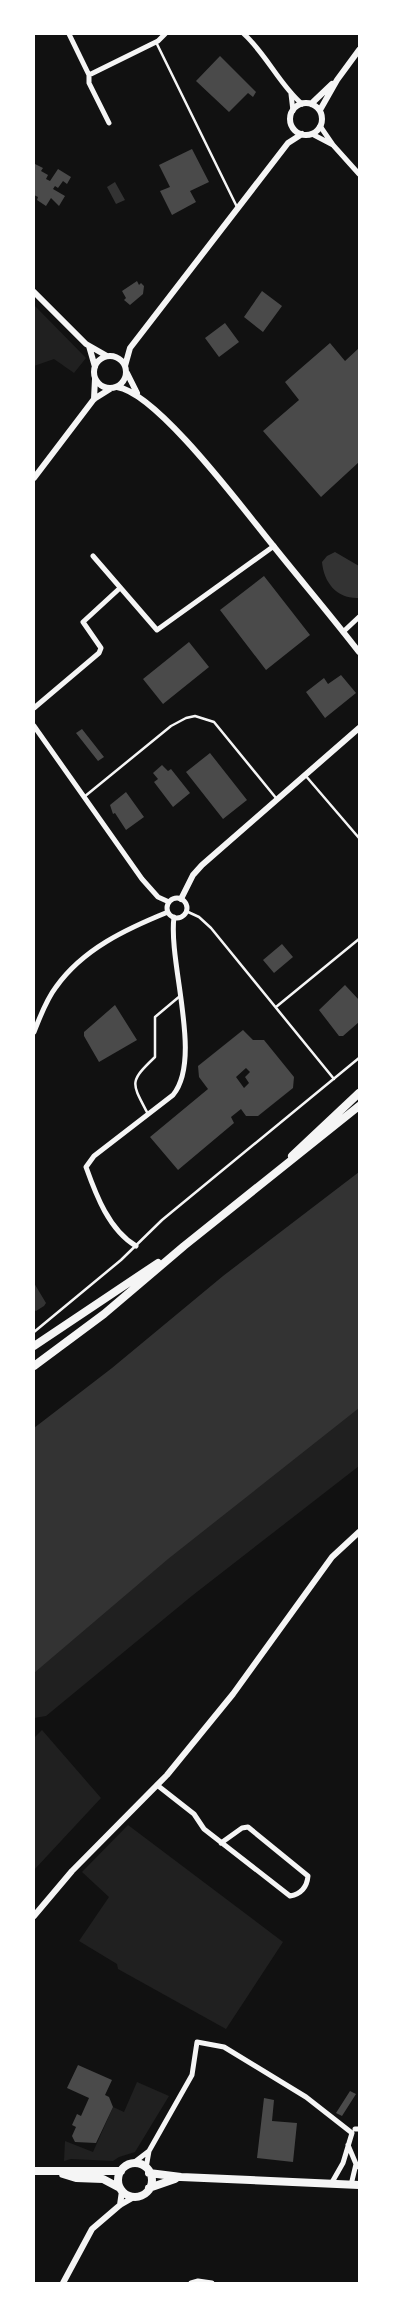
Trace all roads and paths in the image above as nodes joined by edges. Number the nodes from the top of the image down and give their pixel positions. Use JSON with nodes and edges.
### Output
{"nodes":[{"id":1,"x":69,"y":34,"type":"edge"},
{"id":2,"x":165,"y":34,"type":"edge"},
{"id":3,"x":244,"y":34,"type":"edge"},
{"id":4,"x":156,"y":42,"type":"junction"},
{"id":5,"x":359,"y":50,"type":"edge"},
{"id":6,"x":89,"y":75,"type":"junction"},
{"id":7,"x":337,"y":80,"type":"junction"},
{"id":8,"x":291,"y":93,"type":"junction"},
{"id":9,"x":302,"y":104,"type":"junction"},
{"id":10,"x":311,"y":104,"type":"junction"},
{"id":11,"x":293,"y":110,"type":"junction"},
{"id":12,"x":320,"y":110,"type":"junction"},
{"id":13,"x":108,"y":124,"type":"dead end"},
{"id":14,"x":292,"y":125,"type":"junction"},
{"id":15,"x":320,"y":126,"type":"junction"},
{"id":16,"x":302,"y":134,"type":"junction"},
{"id":17,"x":312,"y":134,"type":"junction"},
{"id":18,"x":288,"y":143,"type":"junction"},
{"id":19,"x":333,"y":146,"type":"junction"},
{"id":20,"x":359,"y":174,"type":"edge"},
{"id":21,"x":237,"y":209,"type":"junction"},
{"id":22,"x":34,"y":292,"type":"edge"},
{"id":23,"x":89,"y":346,"type":"junction"},
{"id":24,"x":130,"y":348,"type":"junction"},
{"id":25,"x":107,"y":356,"type":"junction"},
{"id":26,"x":116,"y":357,"type":"junction"},
{"id":27,"x":95,"y":367,"type":"junction"},
{"id":28,"x":126,"y":369,"type":"junction"},
{"id":29,"x":95,"y":379,"type":"junction"},
{"id":30,"x":113,"y":388,"type":"junction"},
{"id":31,"x":94,"y":399,"type":"junction"},
{"id":32,"x":145,"y":402,"type":"junction"},
{"id":33,"x":34,"y":478,"type":"edge"},
{"id":34,"x":274,"y":546,"type":"junction"},
{"id":35,"x":93,"y":556,"type":"dead end"},
{"id":36,"x":120,"y":588,"type":"junction"},
{"id":37,"x":359,"y":617,"type":"edge"},
{"id":38,"x":343,"y":632,"type":"junction"},
{"id":39,"x":359,"y":652,"type":"edge"},
{"id":40,"x":34,"y":708,"type":"edge"},
{"id":41,"x":34,"y":726,"type":"edge"},
{"id":42,"x":359,"y":728,"type":"edge"},
{"id":43,"x":304,"y":774,"type":"junction"},
{"id":44,"x":84,"y":797,"type":"junction"},
{"id":45,"x":276,"y":798,"type":"junction"},
{"id":46,"x":359,"y":838,"type":"edge"},
{"id":47,"x":181,"y":899,"type":"junction"},
{"id":48,"x":168,"y":902,"type":"junction"},
{"id":49,"x":186,"y":911,"type":"junction"},
{"id":50,"x":168,"y":912,"type":"junction"},
{"id":51,"x":174,"y":917,"type":"junction"},
{"id":52,"x":359,"y":939,"type":"edge"},
{"id":53,"x":181,"y":994,"type":"junction"},
{"id":54,"x":276,"y":1007,"type":"junction"},
{"id":55,"x":34,"y":1032,"type":"edge"},
{"id":56,"x":359,"y":1058,"type":"edge"},
{"id":57,"x":334,"y":1079,"type":"junction"},
{"id":58,"x":359,"y":1093,"type":"edge"},
{"id":59,"x":359,"y":1106,"type":"edge"},
{"id":60,"x":148,"y":1114,"type":"junction"},
{"id":61,"x":263,"y":1183,"type":"junction"},
{"id":62,"x":136,"y":1246,"type":"junction"},
{"id":63,"x":184,"y":1246,"type":"junction"},
{"id":64,"x":34,"y":1332,"type":"edge"},
{"id":65,"x":34,"y":1346,"type":"edge"},
{"id":66,"x":34,"y":1366,"type":"edge"},
{"id":67,"x":359,"y":1532,"type":"edge"},
{"id":68,"x":157,"y":1785,"type":"junction"},
{"id":69,"x":221,"y":1843,"type":"junction"},
{"id":70,"x":34,"y":1916,"type":"edge"},
{"id":71,"x":348,"y":2145,"type":"junction"},
{"id":72,"x":149,"y":2150,"type":"junction"},
{"id":73,"x":132,"y":2164,"type":"junction"},
{"id":74,"x":358,"y":2166,"type":"edge"},
{"id":75,"x":34,"y":2171,"type":"edge"},
{"id":76,"x":121,"y":2171,"type":"junction"},
{"id":77,"x":148,"y":2171,"type":"junction"},
{"id":78,"x":58,"y":2172,"type":"junction"},
{"id":79,"x":182,"y":2177,"type":"junction"},
{"id":80,"x":331,"y":2184,"type":"junction"},
{"id":81,"x":355,"y":2185,"type":"edge"},
{"id":82,"x":149,"y":2188,"type":"junction"},
{"id":83,"x":121,"y":2190,"type":"junction"},
{"id":84,"x":134,"y":2197,"type":"junction"},
{"id":85,"x":120,"y":2205,"type":"junction"},
{"id":86,"x":63,"y":2283,"type":"edge"},
{"id":87,"x":191,"y":2283,"type":"edge"},
{"id":88,"x":212,"y":2283,"type":"edge"}],
"edges":[{"from":1,"to":6,"type":"street"},
{"from":2,"to":4,"type":"street"},
{"from":3,"to":8,"type":"street"},
{"from":4,"to":6,"type":"street"},
{"from":4,"to":21,"type":"lane"},
{"from":5,"to":7,"type":"street"},
{"from":6,"to":13,"type":"street"},
{"from":7,"to":10,"type":"street"},
{"from":7,"to":12,"type":"street"},
{"from":8,"to":9,"type":"street"},
{"from":8,"to":11,"type":"street"},
{"from":9,"to":10,"type":"street"},
{"from":9,"to":11,"type":"street"},
{"from":10,"to":12,"type":"street"},
{"from":11,"to":14,"type":"street"},
{"from":12,"to":15,"type":"street"},
{"from":14,"to":16,"type":"street"},
{"from":14,"to":18,"type":"street"},
{"from":15,"to":17,"type":"street"},
{"from":15,"to":19,"type":"street"},
{"from":16,"to":17,"type":"street"},
{"from":16,"to":18,"type":"street"},
{"from":17,"to":19,"type":"street"},
{"from":18,"to":21,"type":"street"},
{"from":19,"to":20,"type":"street"},
{"from":21,"to":24,"type":"street"},
{"from":22,"to":23,"type":"street"},
{"from":23,"to":25,"type":"street"},
{"from":23,"to":27,"type":"street"},
{"from":24,"to":26,"type":"street"},
{"from":24,"to":28,"type":"street"},
{"from":25,"to":26,"type":"street"},
{"from":25,"to":27,"type":"street"},
{"from":26,"to":28,"type":"street"},
{"from":27,"to":29,"type":"street"},
{"from":28,"to":30,"type":"street"},
{"from":28,"to":32,"type":"street"},
{"from":29,"to":30,"type":"street"},
{"from":29,"to":31,"type":"street"},
{"from":30,"to":31,"type":"street"},
{"from":30,"to":32,"type":"street"},
{"from":31,"to":33,"type":"street"},
{"from":32,"to":34,"type":"street"},
{"from":34,"to":36,"type":"street"},
{"from":34,"to":38,"type":"street"},
{"from":35,"to":36,"type":"street"},
{"from":36,"to":40,"type":"street"},
{"from":37,"to":38,"type":"street"},
{"from":38,"to":39,"type":"street"},
{"from":41,"to":44,"type":"street"},
{"from":42,"to":43,"type":"street"},
{"from":43,"to":45,"type":"street"},
{"from":43,"to":46,"type":"lane"},
{"from":44,"to":45,"type":"lane"},
{"from":44,"to":48,"type":"street"},
{"from":45,"to":47,"type":"street"},
{"from":47,"to":48,"type":"street"},
{"from":47,"to":49,"type":"street"},
{"from":48,"to":50,"type":"street"},
{"from":49,"to":51,"type":"street"},
{"from":49,"to":54,"type":"lane"},
{"from":50,"to":51,"type":"street"},
{"from":50,"to":55,"type":"street"},
{"from":51,"to":53,"type":"street"},
{"from":52,"to":54,"type":"lane"},
{"from":53,"to":60,"type":"street"},
{"from":53,"to":60,"type":"lane"},
{"from":54,"to":57,"type":"lane"},
{"from":56,"to":57,"type":"lane"},
{"from":57,"to":62,"type":"lane"},
{"from":58,"to":61,"type":"main road"},
{"from":59,"to":61,"type":"main road"},
{"from":60,"to":62,"type":"street"},
{"from":61,"to":63,"type":"main road"},
{"from":62,"to":64,"type":"lane"},
{"from":63,"to":65,"type":"main road"},
{"from":63,"to":66,"type":"main road"},
{"from":67,"to":68,"type":"street"},
{"from":68,"to":69,"type":"street"},
{"from":68,"to":70,"type":"street"},
{"from":69,"to":69,"type":"street"},
{"from":71,"to":72,"type":"street"},
{"from":71,"to":74,"type":"street"},
{"from":71,"to":80,"type":"street"},
{"from":72,"to":73,"type":"street"},
{"from":72,"to":77,"type":"street"},
{"from":73,"to":76,"type":"main road"},
{"from":73,"to":77,"type":"main road"},
{"from":74,"to":81,"type":"street"},
{"from":75,"to":78,"type":"main road"},
{"from":76,"to":78,"type":"main road"},
{"from":76,"to":83,"type":"main road"},
{"from":77,"to":79,"type":"main road"},
{"from":77,"to":82,"type":"main road"},
{"from":78,"to":83,"type":"main road"},
{"from":79,"to":80,"type":"main road"},
{"from":79,"to":82,"type":"main road"},
{"from":80,"to":81,"type":"main road"},
{"from":82,"to":84,"type":"main road"},
{"from":83,"to":84,"type":"main road"},
{"from":83,"to":85,"type":"street"},
{"from":84,"to":85,"type":"street"},
{"from":85,"to":86,"type":"street"},
{"from":87,"to":88,"type":"street"}]}
